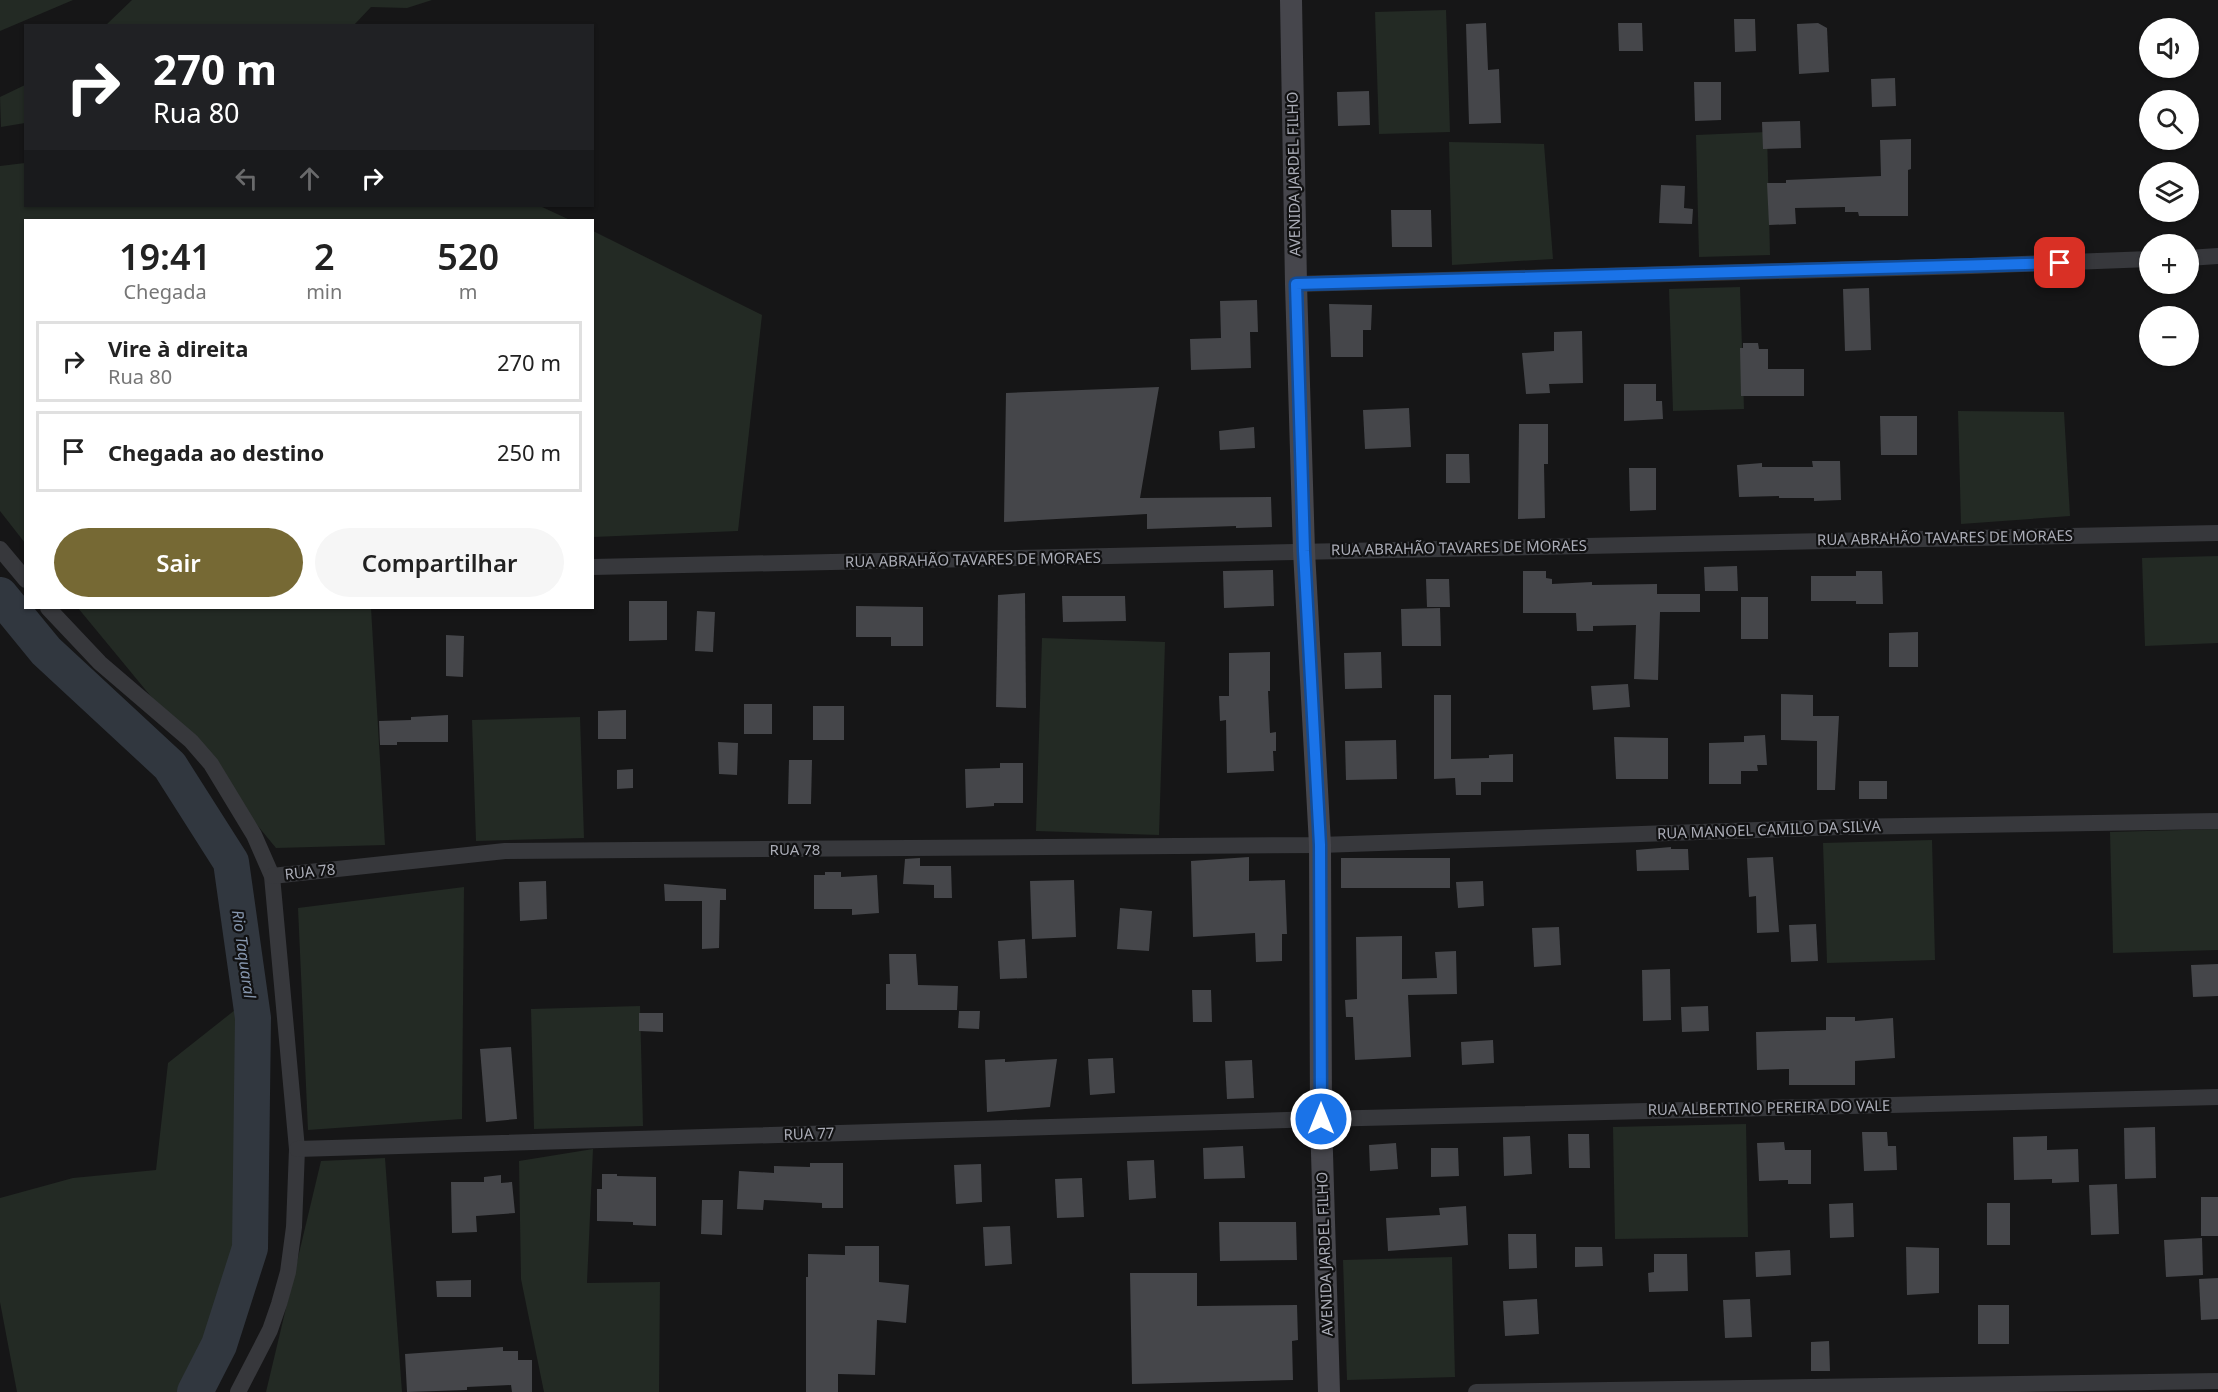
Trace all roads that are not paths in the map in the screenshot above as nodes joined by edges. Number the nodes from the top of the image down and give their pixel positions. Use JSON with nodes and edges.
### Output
{"nodes":[{"id":1,"x":1291,"y":0,"type":"edge"},
{"id":2,"x":2218,"y":256,"type":"edge"},
{"id":3,"x":2199,"y":257,"type":"edge"},
{"id":4,"x":2139,"y":259,"type":"edge"},
{"id":5,"x":1296,"y":284,"type":"junction"},
{"id":6,"x":2218,"y":532,"type":"edge"},
{"id":7,"x":0,"y":549,"type":"edge"},
{"id":8,"x":1304,"y":551,"type":"junction"},
{"id":9,"x":594,"y":567,"type":"edge"},
{"id":10,"x":24,"y":578,"type":"edge"},
{"id":11,"x":49,"y":609,"type":"edge"},
{"id":12,"x":2218,"y":821,"type":"edge"},
{"id":13,"x":1320,"y":845,"type":"junction"},
{"id":14,"x":272,"y":876,"type":"junction"},
{"id":15,"x":2218,"y":1097,"type":"edge"},
{"id":16,"x":1321,"y":1119,"type":"junction"},
{"id":17,"x":297,"y":1149,"type":"junction"},
{"id":18,"x":2218,"y":1381,"type":"edge"},
{"id":19,"x":238,"y":1392,"type":"edge"},
{"id":20,"x":1329,"y":1392,"type":"edge"},
{"id":21,"x":1476,"y":1392,"type":"edge"}],
"edges":[{"from":1,"to":5,"type":"main road","name":"AVENIDA JARDEL FILHO"},
{"from":2,"to":3,"type":"street"},
{"from":4,"to":5,"type":"street"},
{"from":5,"to":8,"type":"main road","name":"AVENIDA JARDEL FILHO"},
{"from":6,"to":8,"type":"street","name":"RUA ABRAHÃO TAVARES DE MORAES"},
{"from":7,"to":10,"type":"street"},
{"from":8,"to":9,"type":"street","name":"RUA ABRAHÃO TAVARES DE MORAES"},
{"from":8,"to":13,"type":"main road","name":"AVENIDA JARDEL FILHO"},
{"from":11,"to":14,"type":"street"},
{"from":12,"to":13,"type":"street","name":"RUA MANOEL CAMILO DA SILVA"},
{"from":13,"to":14,"type":"street","name":"RUA 78"},
{"from":13,"to":16,"type":"main road","name":"AVENIDA JARDEL FILHO"},
{"from":14,"to":17,"type":"street"},
{"from":15,"to":16,"type":"street","name":"RUA ALBERTINO PEREIRA DO VALE"},
{"from":16,"to":17,"type":"street","name":"RUA 77"},
{"from":16,"to":20,"type":"main road","name":"AVENIDA JARDEL FILHO"},
{"from":17,"to":19,"type":"street"},
{"from":18,"to":21,"type":"street"}]}
